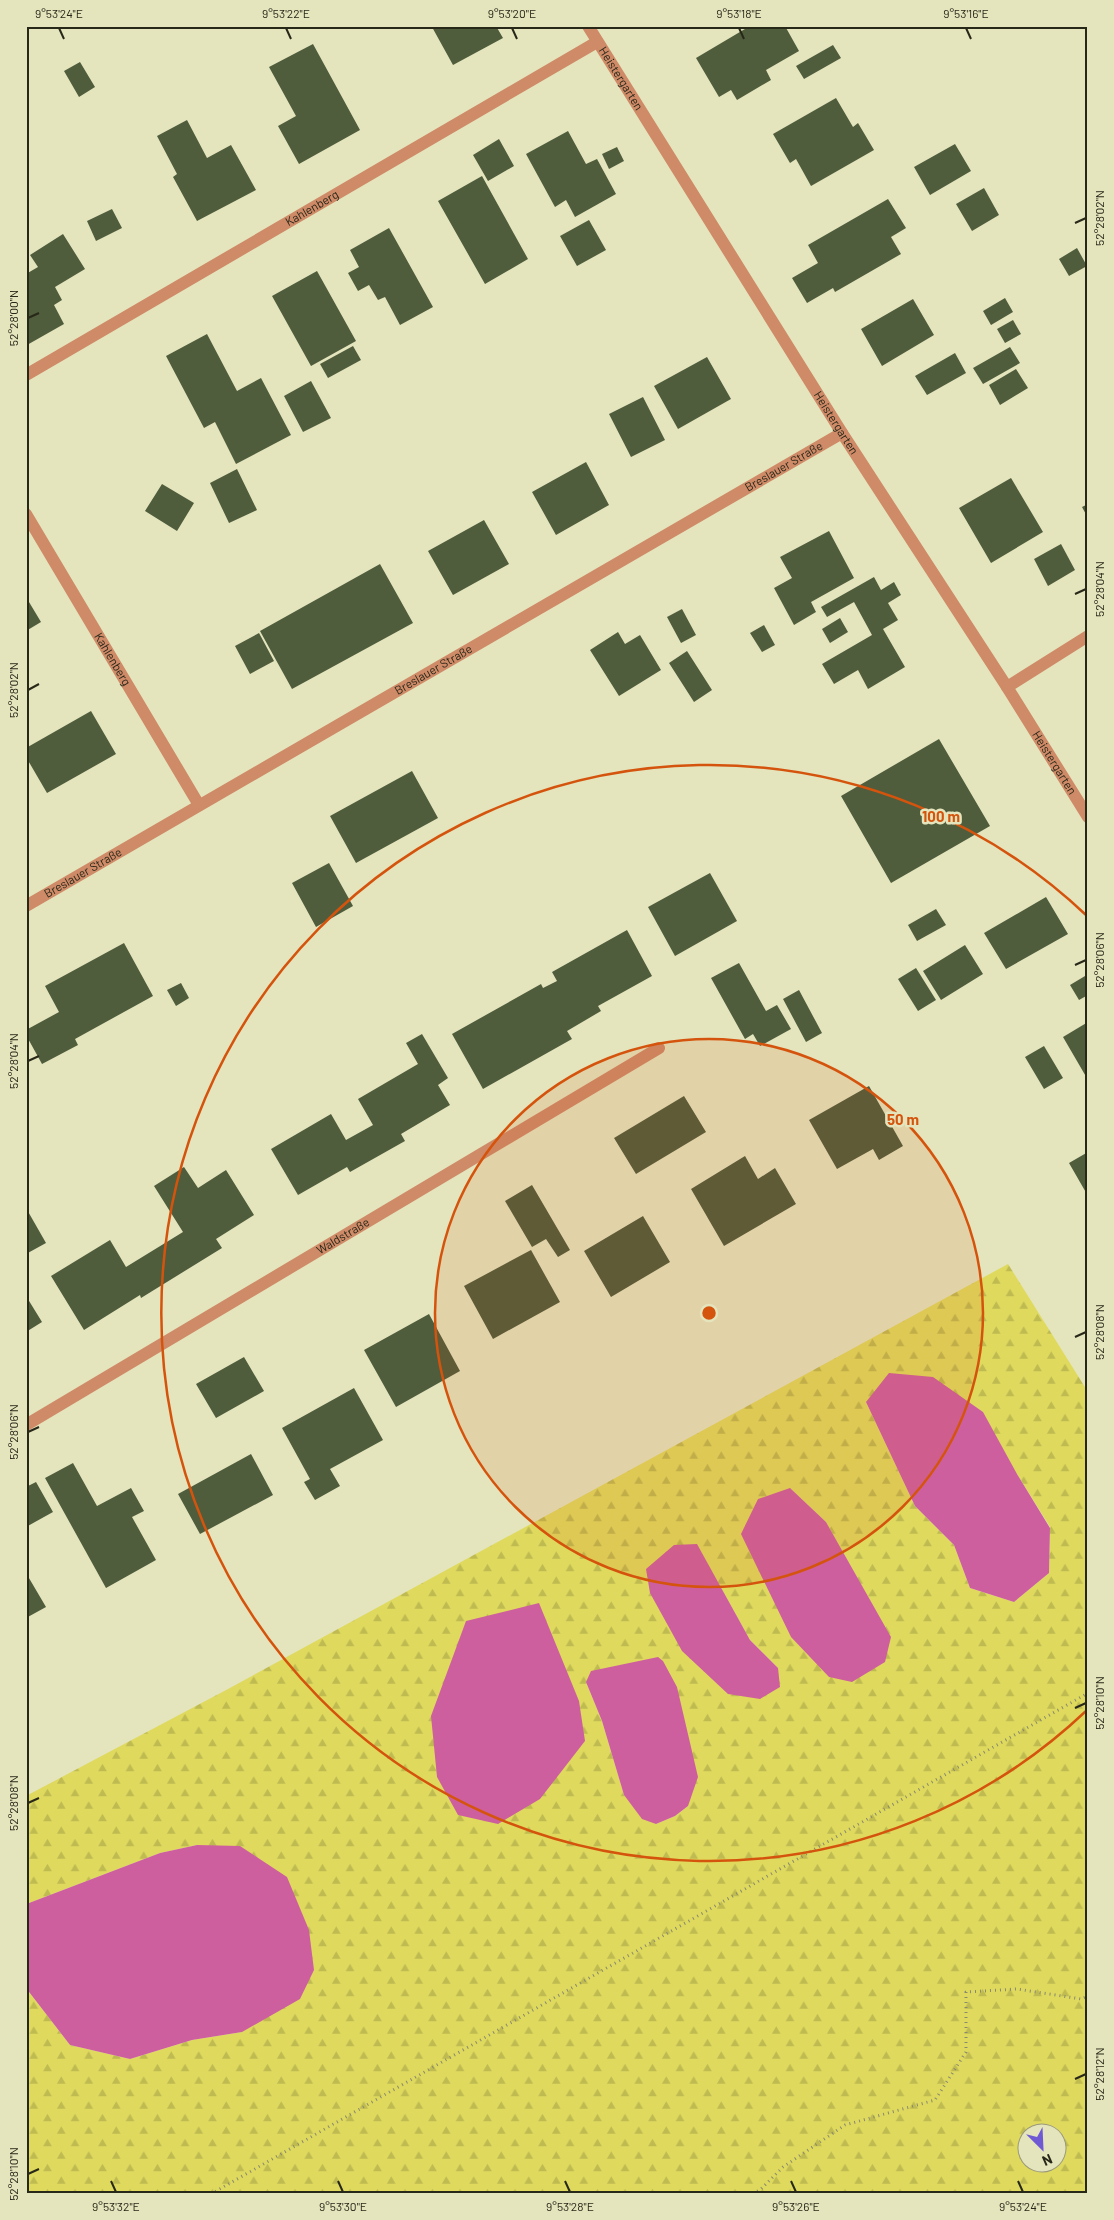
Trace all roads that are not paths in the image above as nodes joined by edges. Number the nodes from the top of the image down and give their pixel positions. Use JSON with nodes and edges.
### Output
{"nodes":[{"id":1,"x":588,"y":26,"type":"edge"},
{"id":2,"x":597,"y":42,"type":"junction"},
{"id":3,"x":26,"y":375,"type":"edge"},
{"id":4,"x":842,"y":432,"type":"junction"},
{"id":5,"x":26,"y":514,"type":"edge"},
{"id":6,"x":1088,"y":636,"type":"edge"},
{"id":7,"x":1007,"y":687,"type":"junction"},
{"id":8,"x":199,"y":805,"type":"junction"},
{"id":9,"x":1088,"y":817,"type":"edge"},
{"id":10,"x":26,"y":906,"type":"edge"},
{"id":11,"x":659,"y":1048,"type":"dead end"},
{"id":12,"x":26,"y":1425,"type":"edge"}],
"edges":[{"from":1,"to":2,"type":"street","name":"Heistergarten"},
{"from":2,"to":3,"type":"street","name":"Kahlenberg"},
{"from":2,"to":4,"type":"street","name":"Heistergarten"},
{"from":4,"to":7,"type":"street","name":"Heistergarten"},
{"from":4,"to":8,"type":"street","name":"Breslauer Straße"},
{"from":5,"to":8,"type":"street","name":"Kahlenberg"},
{"from":6,"to":7,"type":"street"},
{"from":7,"to":9,"type":"street","name":"Heistergarten"},
{"from":8,"to":10,"type":"street","name":"Breslauer Straße"},
{"from":11,"to":12,"type":"street","name":"Waldstraße"}]}
